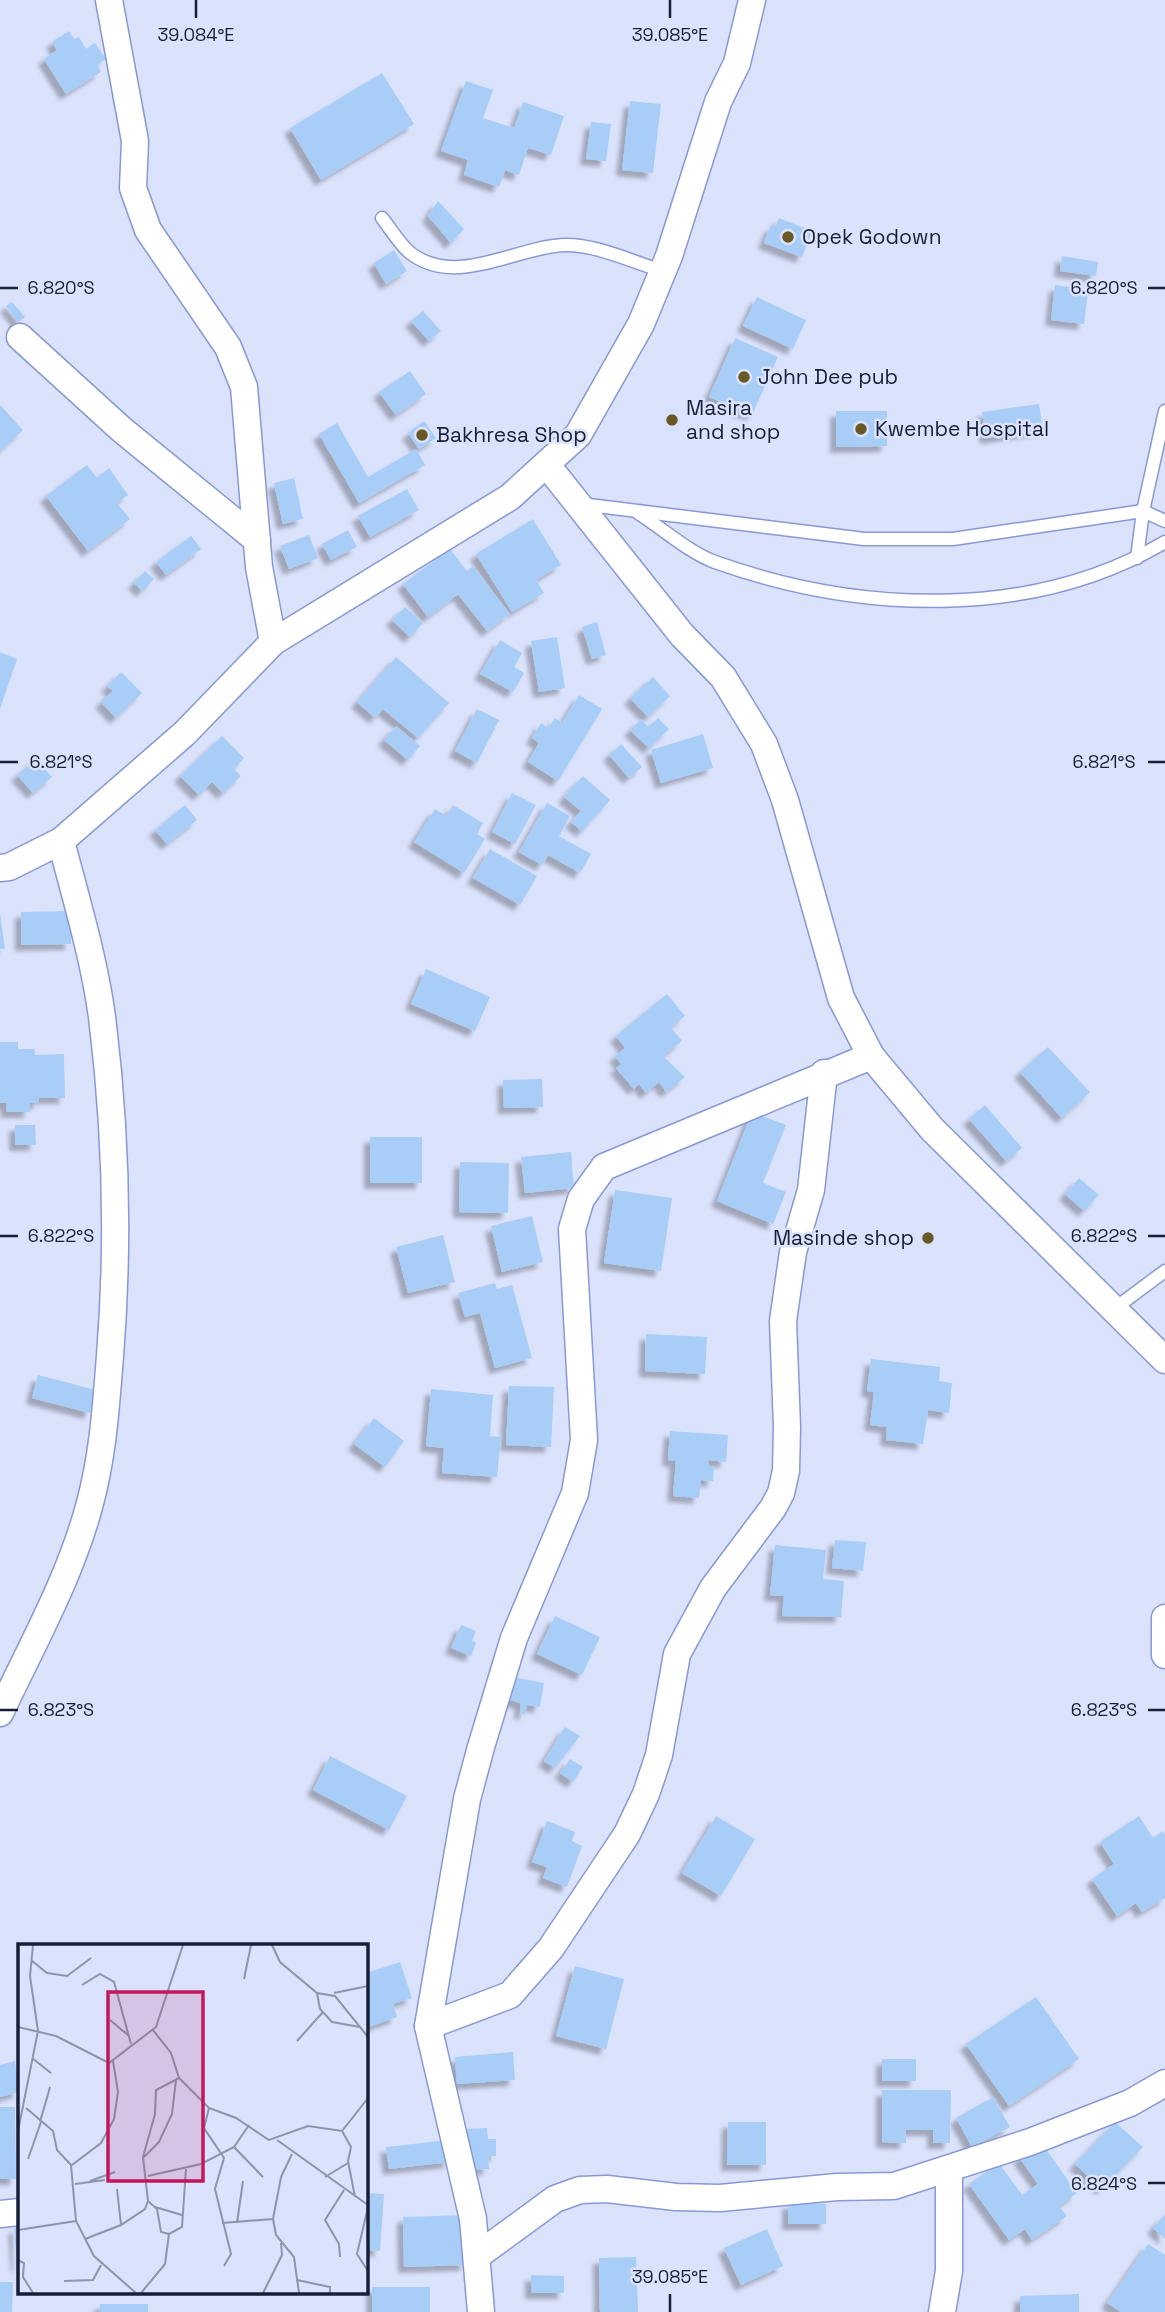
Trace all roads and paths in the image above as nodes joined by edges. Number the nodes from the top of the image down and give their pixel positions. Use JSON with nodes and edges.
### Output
{"nodes":[{"id":1,"x":109,"y":0,"type":"edge"},
{"id":2,"x":752,"y":0,"type":"edge"},
{"id":3,"x":382,"y":218,"type":"dead end"},
{"id":4,"x":663,"y":271,"type":"junction"},
{"id":5,"x":20,"y":337,"type":"dead end"},
{"id":6,"x":1165,"y":411,"type":"edge"},
{"id":7,"x":547,"y":464,"type":"junction"},
{"id":8,"x":577,"y":504,"type":"junction"},
{"id":9,"x":635,"y":511,"type":"junction"},
{"id":10,"x":1143,"y":511,"type":"junction"},
{"id":11,"x":1165,"y":521,"type":"edge"},
{"id":12,"x":257,"y":540,"type":"junction"},
{"id":13,"x":1165,"y":542,"type":"edge"},
{"id":14,"x":1138,"y":558,"type":"junction"},
{"id":15,"x":273,"y":642,"type":"junction"},
{"id":16,"x":61,"y":841,"type":"junction"},
{"id":17,"x":0,"y":868,"type":"edge"},
{"id":18,"x":871,"y":1056,"type":"junction"},
{"id":19,"x":824,"y":1073,"type":"junction"},
{"id":20,"x":1165,"y":1271,"type":"edge"},
{"id":21,"x":1114,"y":1309,"type":"junction"},
{"id":22,"x":1165,"y":1360,"type":"edge"},
{"id":23,"x":1165,"y":1618,"type":"edge"},
{"id":24,"x":1165,"y":1655,"type":"edge"},
{"id":25,"x":0,"y":1713,"type":"edge"},
{"id":26,"x":428,"y":2026,"type":"junction"},
{"id":27,"x":1165,"y":2083,"type":"edge"},
{"id":28,"x":949,"y":2170,"type":"junction"},
{"id":29,"x":18,"y":2212,"type":"edge"},
{"id":30,"x":0,"y":2214,"type":"edge"},
{"id":31,"x":477,"y":2256,"type":"junction"},
{"id":32,"x":481,"y":2312,"type":"edge"},
{"id":33,"x":942,"y":2312,"type":"edge"}],
"edges":[{"from":1,"to":12,"type":"street"},
{"from":2,"to":4,"type":"street"},
{"from":3,"to":4,"type":"lane"},
{"from":4,"to":7,"type":"street"},
{"from":5,"to":12,"type":"street"},
{"from":6,"to":10,"type":"lane"},
{"from":7,"to":8,"type":"street"},
{"from":7,"to":15,"type":"street"},
{"from":8,"to":9,"type":"lane"},
{"from":8,"to":18,"type":"street"},
{"from":9,"to":10,"type":"lane"},
{"from":9,"to":14,"type":"lane"},
{"from":10,"to":11,"type":"lane"},
{"from":10,"to":14,"type":"lane"},
{"from":12,"to":15,"type":"street"},
{"from":13,"to":14,"type":"lane"},
{"from":15,"to":16,"type":"street"},
{"from":16,"to":17,"type":"street"},
{"from":16,"to":25,"type":"street"},
{"from":18,"to":19,"type":"street"},
{"from":18,"to":21,"type":"street"},
{"from":19,"to":26,"type":"street"},
{"from":19,"to":26,"type":"street"},
{"from":20,"to":21,"type":"lane"},
{"from":21,"to":22,"type":"street"},
{"from":23,"to":24,"type":"street"},
{"from":26,"to":31,"type":"street"},
{"from":27,"to":28,"type":"street"},
{"from":28,"to":31,"type":"street"},
{"from":28,"to":33,"type":"street"},
{"from":29,"to":30,"type":"street"},
{"from":31,"to":32,"type":"street"}]}
